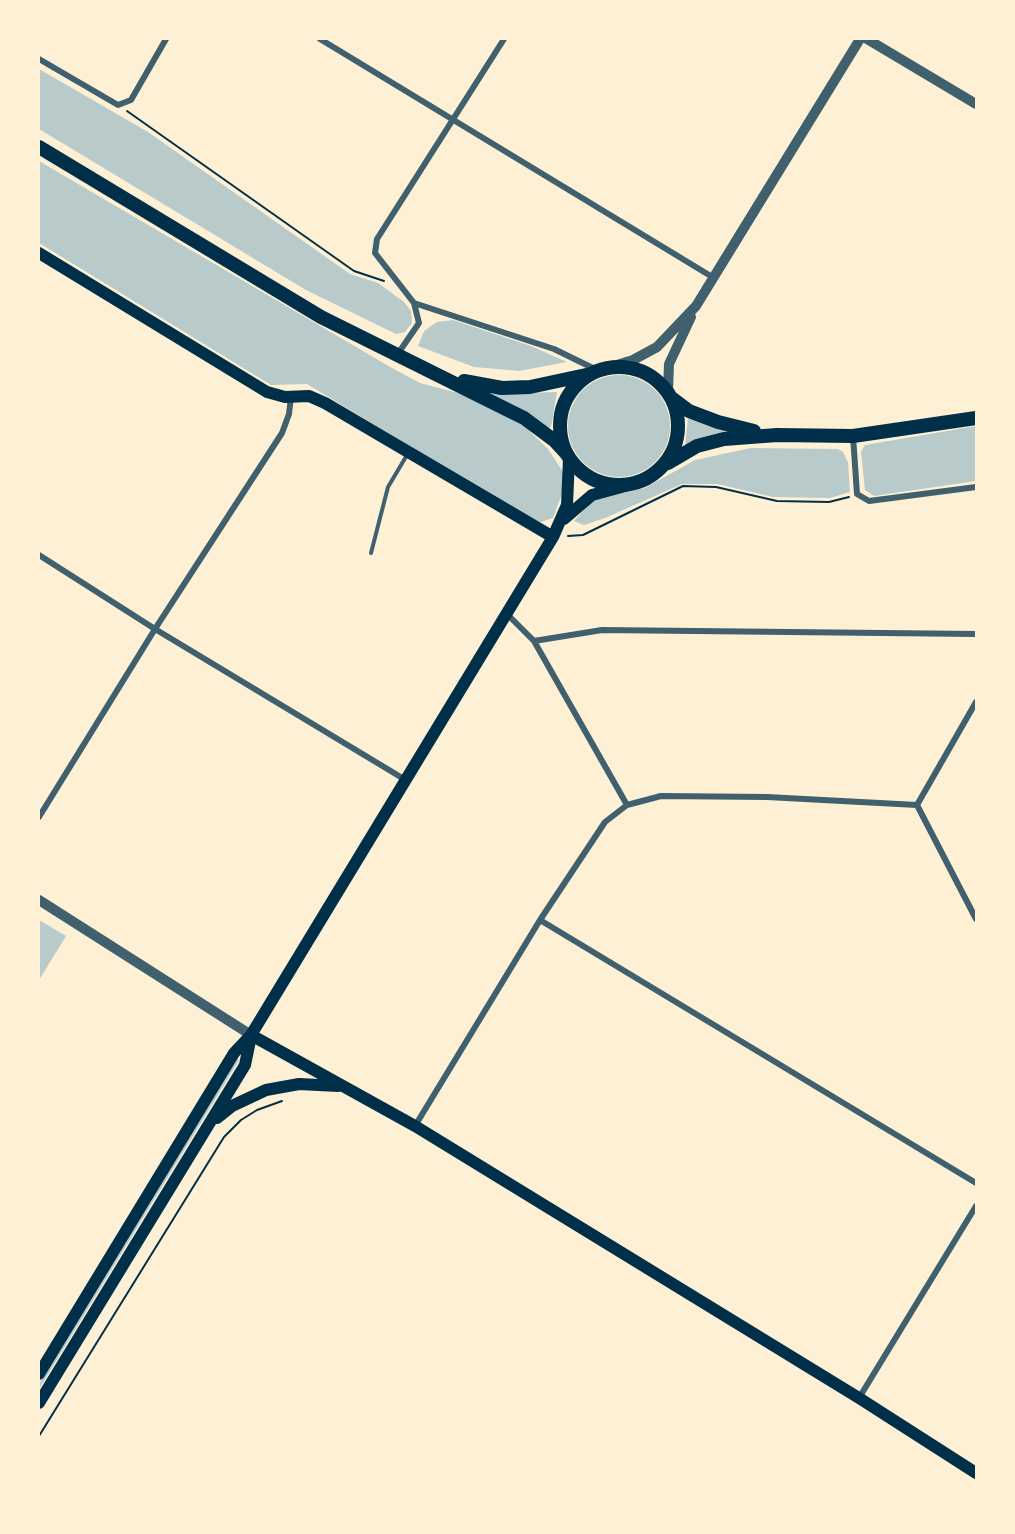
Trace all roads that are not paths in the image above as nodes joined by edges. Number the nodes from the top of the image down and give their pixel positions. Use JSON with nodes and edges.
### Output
{"nodes":[{"id":1,"x":166,"y":39,"type":"edge"},
{"id":2,"x":321,"y":39,"type":"edge"},
{"id":3,"x":504,"y":39,"type":"edge"},
{"id":4,"x":860,"y":39,"type":"edge"},
{"id":5,"x":867,"y":39,"type":"edge"},
{"id":6,"x":39,"y":59,"type":"edge"},
{"id":7,"x":976,"y":104,"type":"edge"},
{"id":8,"x":453,"y":118,"type":"junction"},
{"id":9,"x":39,"y":147,"type":"edge"},
{"id":10,"x":41,"y":259,"type":"edge"},
{"id":11,"x":714,"y":278,"type":"junction"},
{"id":12,"x":414,"y":303,"type":"junction"},
{"id":13,"x":696,"y":306,"type":"junction"},
{"id":14,"x":397,"y":356,"type":"junction"},
{"id":15,"x":599,"y":371,"type":"junction"},
{"id":16,"x":438,"y":375,"type":"junction"},
{"id":17,"x":670,"y":395,"type":"junction"},
{"id":18,"x":291,"y":397,"type":"junction"},
{"id":19,"x":976,"y":418,"type":"edge"},
{"id":20,"x":777,"y":435,"type":"junction"},
{"id":21,"x":853,"y":436,"type":"junction"},
{"id":22,"x":409,"y":452,"type":"junction"},
{"id":23,"x":568,"y":456,"type":"junction"},
{"id":24,"x":660,"y":470,"type":"junction"},
{"id":25,"x":629,"y":485,"type":"junction"},
{"id":26,"x":976,"y":487,"type":"edge"},
{"id":27,"x":555,"y":532,"type":"junction"},
{"id":28,"x":371,"y":554,"type":"dead end"},
{"id":29,"x":39,"y":555,"type":"edge"},
{"id":30,"x":506,"y":612,"type":"junction"},
{"id":31,"x":155,"y":629,"type":"junction"},
{"id":32,"x":976,"y":634,"type":"edge"},
{"id":33,"x":534,"y":641,"type":"junction"},
{"id":34,"x":976,"y":702,"type":"edge"},
{"id":35,"x":404,"y":779,"type":"junction"},
{"id":36,"x":627,"y":805,"type":"junction"},
{"id":37,"x":917,"y":806,"type":"junction"},
{"id":38,"x":39,"y":817,"type":"edge"},
{"id":39,"x":39,"y":900,"type":"edge"},
{"id":40,"x":966,"y":901,"type":"junction"},
{"id":41,"x":976,"y":902,"type":"edge"},
{"id":42,"x":976,"y":919,"type":"edge"},
{"id":43,"x":540,"y":920,"type":"junction"},
{"id":44,"x":251,"y":1035,"type":"junction"},
{"id":45,"x":346,"y":1087,"type":"junction"},
{"id":46,"x":415,"y":1126,"type":"junction"},
{"id":47,"x":205,"y":1129,"type":"junction"},
{"id":48,"x":976,"y":1183,"type":"edge"},
{"id":49,"x":976,"y":1206,"type":"edge"},
{"id":50,"x":39,"y":1374,"type":"edge"},
{"id":51,"x":859,"y":1398,"type":"junction"},
{"id":52,"x":39,"y":1403,"type":"edge"},
{"id":53,"x":976,"y":1473,"type":"edge"}],
"edges":[{"from":1,"to":6,"type":"street"},
{"from":2,"to":8,"type":"street"},
{"from":3,"to":8,"type":"street"},
{"from":4,"to":11,"type":"street"},
{"from":5,"to":7,"type":"street"},
{"from":8,"to":11,"type":"street"},
{"from":8,"to":12,"type":"street"},
{"from":9,"to":14,"type":"highway"},
{"from":10,"to":18,"type":"main road"},
{"from":11,"to":13,"type":"street"},
{"from":12,"to":14,"type":"street"},
{"from":12,"to":15,"type":"street"},
{"from":13,"to":15,"type":"street"},
{"from":13,"to":17,"type":"street"},
{"from":14,"to":16,"type":"highway"},
{"from":15,"to":16,"type":"highway"},
{"from":15,"to":17,"type":"highway"},
{"from":15,"to":23,"type":"highway"},
{"from":16,"to":23,"type":"highway"},
{"from":17,"to":20,"type":"highway"},
{"from":17,"to":24,"type":"highway"},
{"from":18,"to":22,"type":"main road"},
{"from":18,"to":31,"type":"street"},
{"from":19,"to":21,"type":"highway"},
{"from":20,"to":21,"type":"highway"},
{"from":20,"to":24,"type":"highway"},
{"from":21,"to":26,"type":"street"},
{"from":22,"to":27,"type":"main road"},
{"from":22,"to":28,"type":"lane"},
{"from":23,"to":25,"type":"highway"},
{"from":23,"to":27,"type":"main road"},
{"from":24,"to":25,"type":"highway"},
{"from":25,"to":27,"type":"main road"},
{"from":27,"to":30,"type":"main road"},
{"from":29,"to":31,"type":"street"},
{"from":30,"to":33,"type":"street"},
{"from":30,"to":35,"type":"main road"},
{"from":31,"to":35,"type":"street"},
{"from":31,"to":38,"type":"street"},
{"from":32,"to":33,"type":"street"},
{"from":33,"to":36,"type":"street"},
{"from":34,"to":37,"type":"street"},
{"from":35,"to":44,"type":"main road"},
{"from":36,"to":37,"type":"street"},
{"from":36,"to":43,"type":"street"},
{"from":37,"to":40,"type":"street"},
{"from":39,"to":44,"type":"street"},
{"from":40,"to":41,"type":"street"},
{"from":40,"to":42,"type":"street"},
{"from":43,"to":46,"type":"street"},
{"from":43,"to":48,"type":"street"},
{"from":44,"to":45,"type":"main road"},
{"from":44,"to":47,"type":"main road"},
{"from":44,"to":50,"type":"main road"},
{"from":45,"to":46,"type":"main road"},
{"from":45,"to":47,"type":"main road"},
{"from":46,"to":51,"type":"main road"},
{"from":47,"to":52,"type":"main road"},
{"from":49,"to":51,"type":"street"},
{"from":51,"to":53,"type":"main road"}]}
